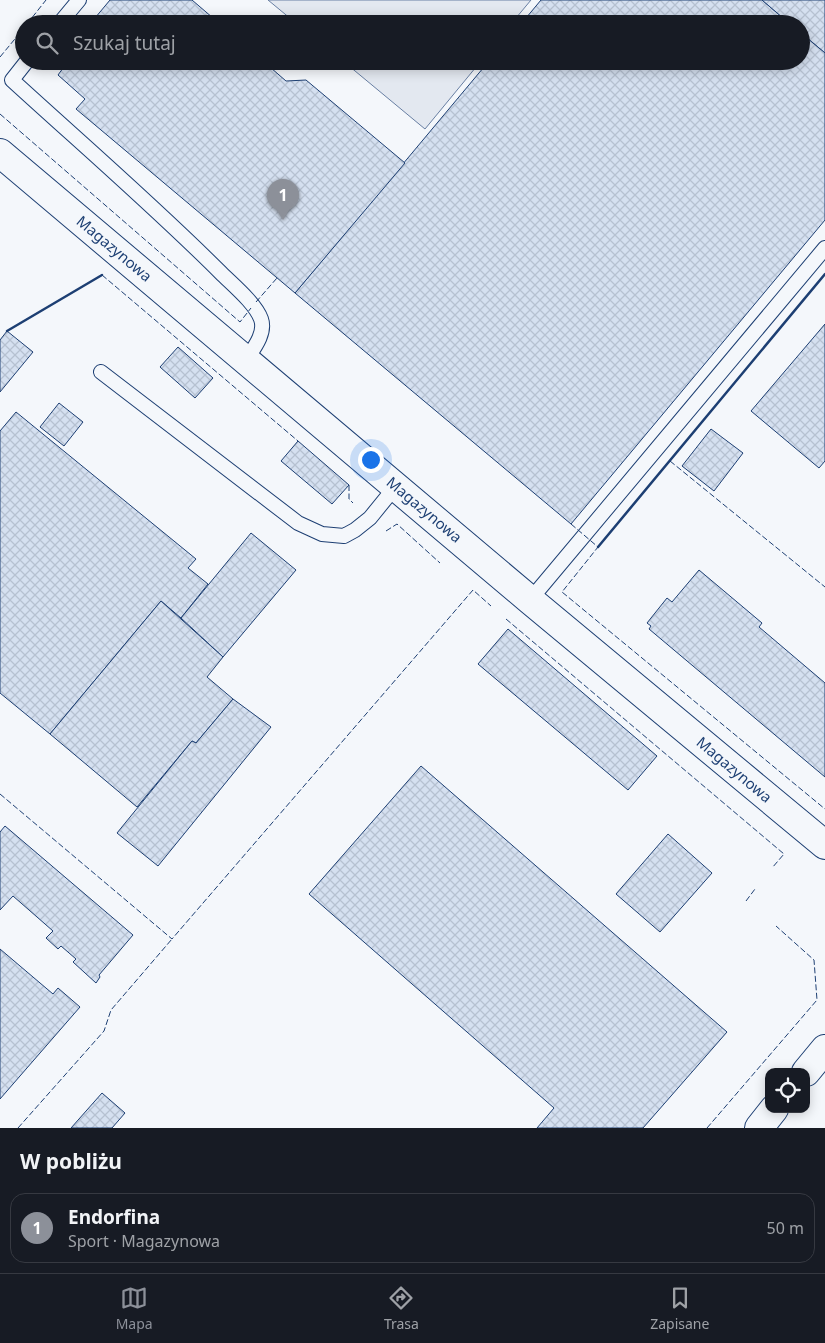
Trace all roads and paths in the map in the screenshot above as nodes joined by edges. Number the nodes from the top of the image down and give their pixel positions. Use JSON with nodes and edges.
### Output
{"nodes":[{"id":1,"x":79,"y":0,"type":"edge"},
{"id":2,"x":66,"y":15,"type":"edge"},
{"id":3,"x":20,"y":70,"type":"edge"},
{"id":4,"x":0,"y":153,"type":"edge"},
{"id":5,"x":825,"y":248,"type":"edge"},
{"id":6,"x":246,"y":360,"type":"junction"},
{"id":7,"x":101,"y":372,"type":"dead end"},
{"id":8,"x":396,"y":486,"type":"junction"},
{"id":9,"x":530,"y":600,"type":"junction"},
{"id":10,"x":825,"y":846,"type":"edge"},
{"id":11,"x":825,"y":1049,"type":"edge"},
{"id":12,"x":809,"y":1068,"type":"edge"},
{"id":13,"x":771,"y":1113,"type":"edge"},
{"id":14,"x":759,"y":1128,"type":"edge"}],
"edges":[{"from":1,"to":2,"type":"lane"},
{"from":3,"to":6,"type":"lane"},
{"from":4,"to":6,"type":"street","name":"Magazynowa"},
{"from":5,"to":9,"type":"lane"},
{"from":6,"to":8,"type":"street","name":"Magazynowa"},
{"from":7,"to":8,"type":"lane"},
{"from":8,"to":9,"type":"street","name":"Magazynowa"},
{"from":9,"to":10,"type":"street","name":"Magazynowa"},
{"from":11,"to":12,"type":"street"},
{"from":13,"to":14,"type":"street"}]}
